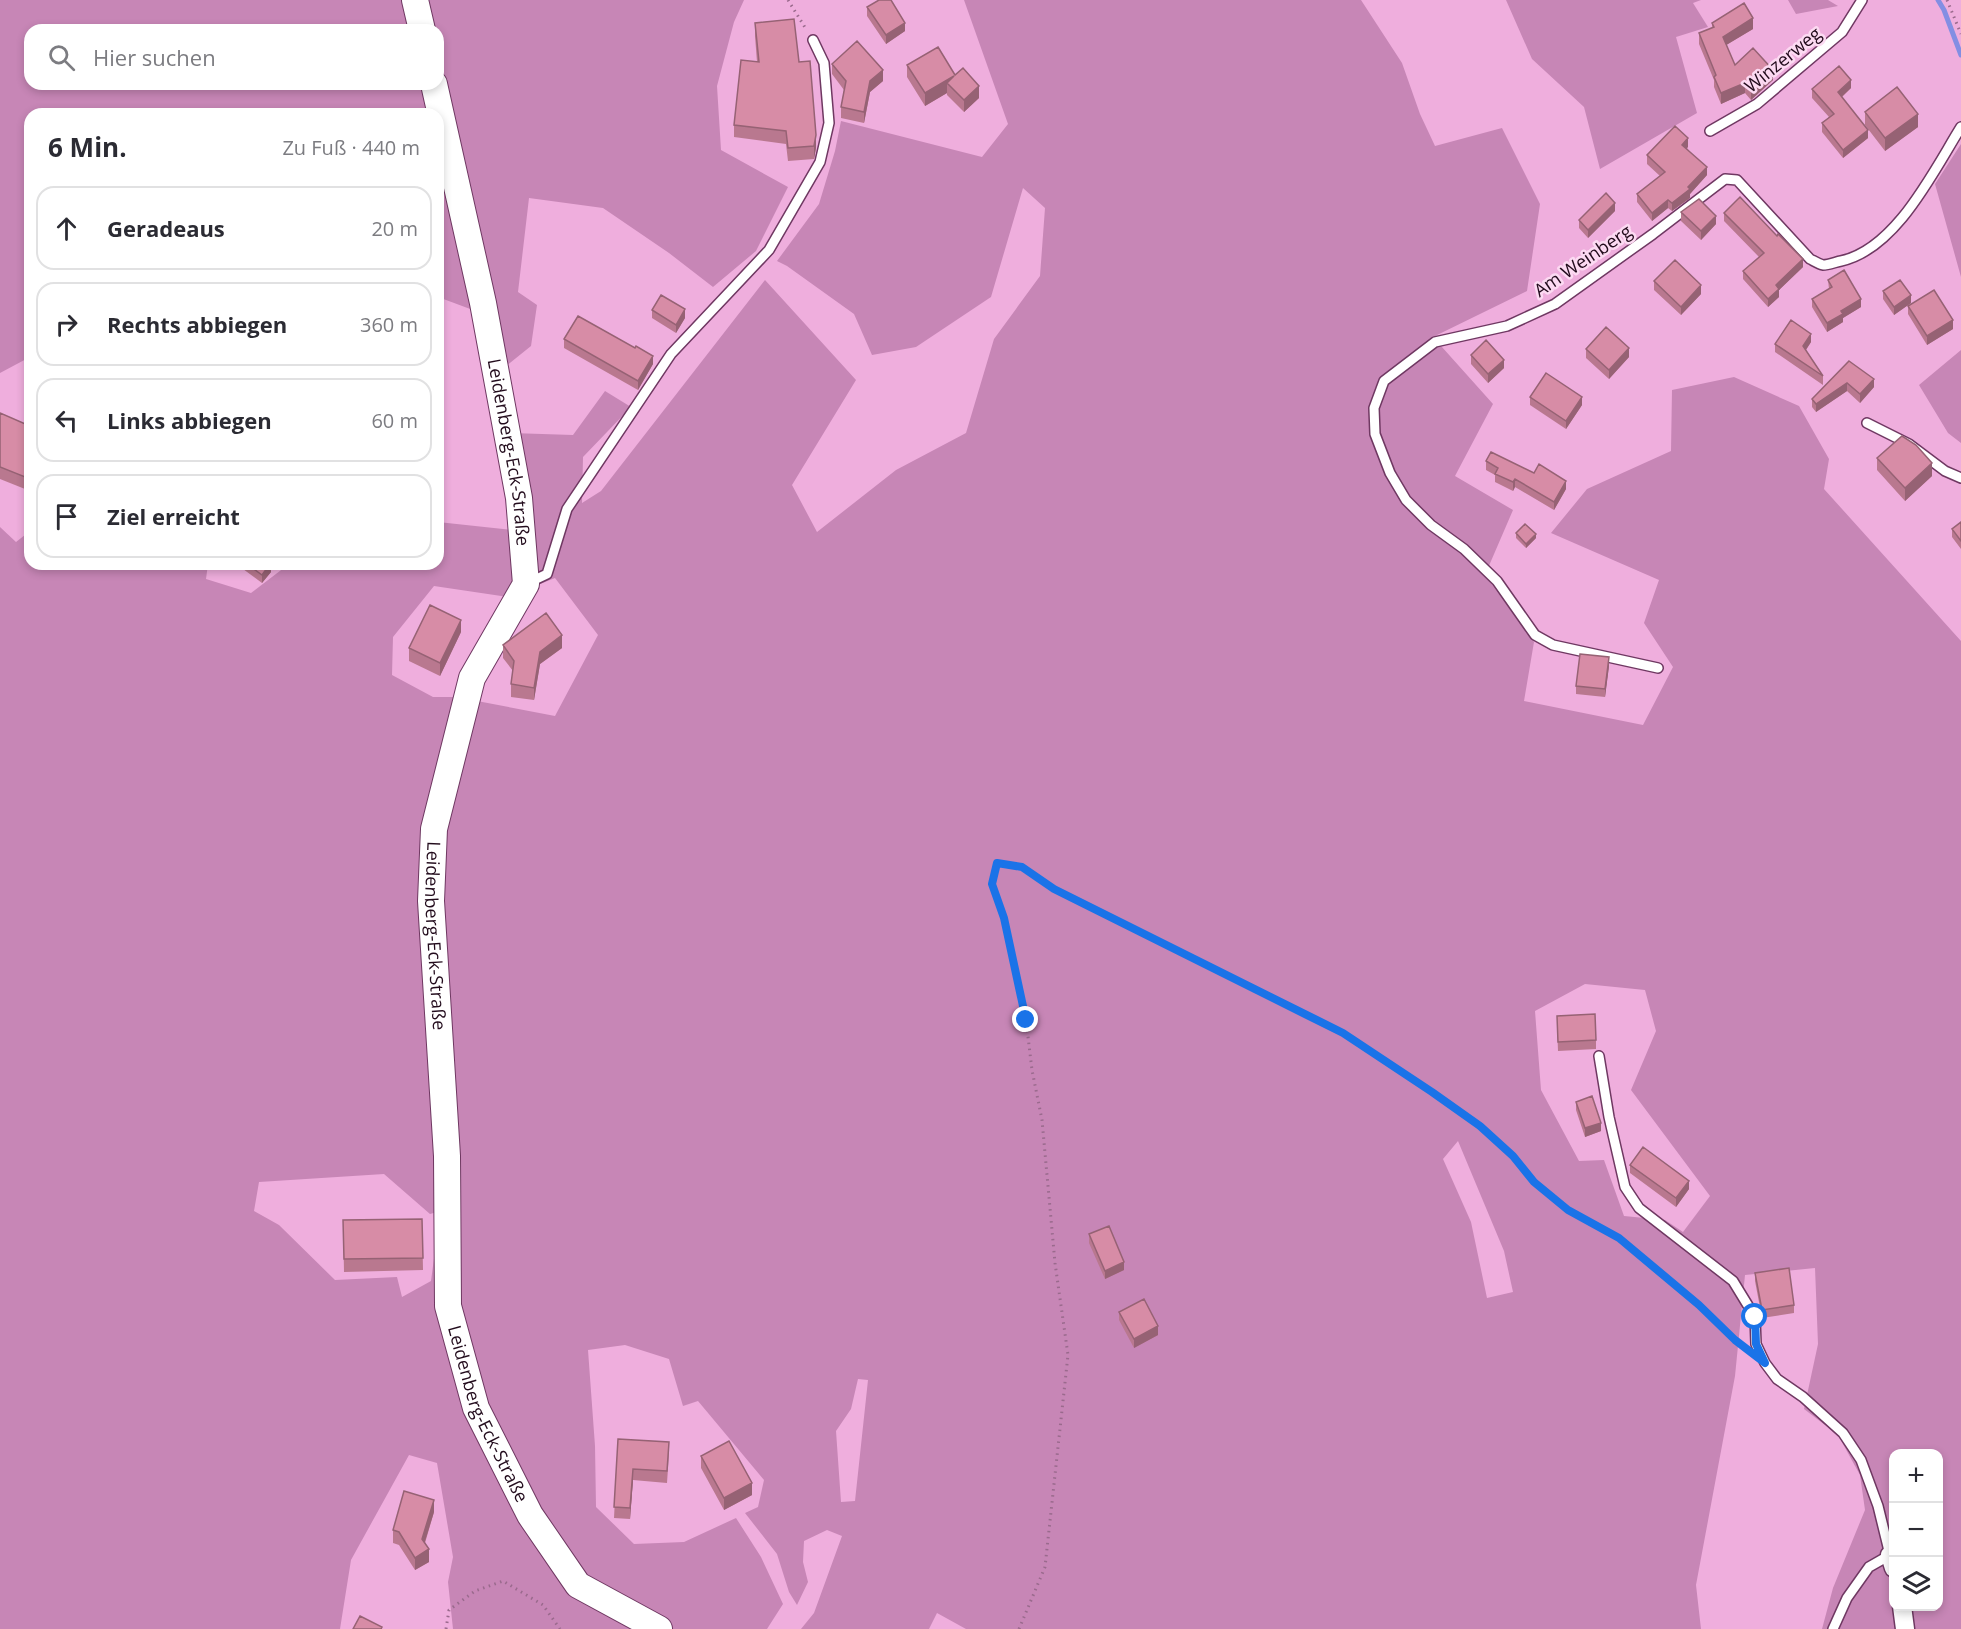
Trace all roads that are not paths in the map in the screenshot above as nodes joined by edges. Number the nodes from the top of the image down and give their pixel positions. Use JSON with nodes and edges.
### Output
{"nodes":[{"id":1,"x":415,"y":0,"type":"edge"},
{"id":2,"x":1862,"y":0,"type":"edge"},
{"id":3,"x":421,"y":24,"type":"edge"},
{"id":4,"x":813,"y":40,"type":"road end"},
{"id":5,"x":435,"y":90,"type":"edge"},
{"id":6,"x":439,"y":108,"type":"edge"},
{"id":7,"x":1961,"y":127,"type":"edge"},
{"id":8,"x":444,"y":129,"type":"edge"},
{"id":9,"x":1710,"y":131,"type":"dead end"},
{"id":10,"x":1867,"y":423,"type":"dead end"},
{"id":11,"x":1961,"y":478,"type":"edge"},
{"id":12,"x":526,"y":584,"type":"junction"},
{"id":13,"x":1658,"y":668,"type":"dead end"},
{"id":14,"x":1599,"y":1056,"type":"dead end"},
{"id":15,"x":1891,"y":1557,"type":"edge"},
{"id":16,"x":1889,"y":1563,"type":"edge"},
{"id":17,"x":1903,"y":1611,"type":"edge"},
{"id":18,"x":658,"y":1629,"type":"edge"},
{"id":19,"x":1833,"y":1629,"type":"edge"},
{"id":20,"x":1905,"y":1629,"type":"edge"}],
"edges":[{"from":1,"to":3,"type":"street"},
{"from":2,"to":9,"type":"lane","name":"Winzerweg"},
{"from":4,"to":12,"type":"lane"},
{"from":5,"to":6,"type":"street","name":"Leidenberg-Eck-Straße"},
{"from":7,"to":13,"type":"lane","name":"Am Weinberg"},
{"from":8,"to":12,"type":"street","name":"Leidenberg-Eck-Straße"},
{"from":10,"to":11,"type":"lane"},
{"from":12,"to":18,"type":"street","name":"Leidenberg-Eck-Straße"},
{"from":14,"to":15,"type":"lane"},
{"from":16,"to":19,"type":"lane"},
{"from":17,"to":20,"type":"street"}]}
